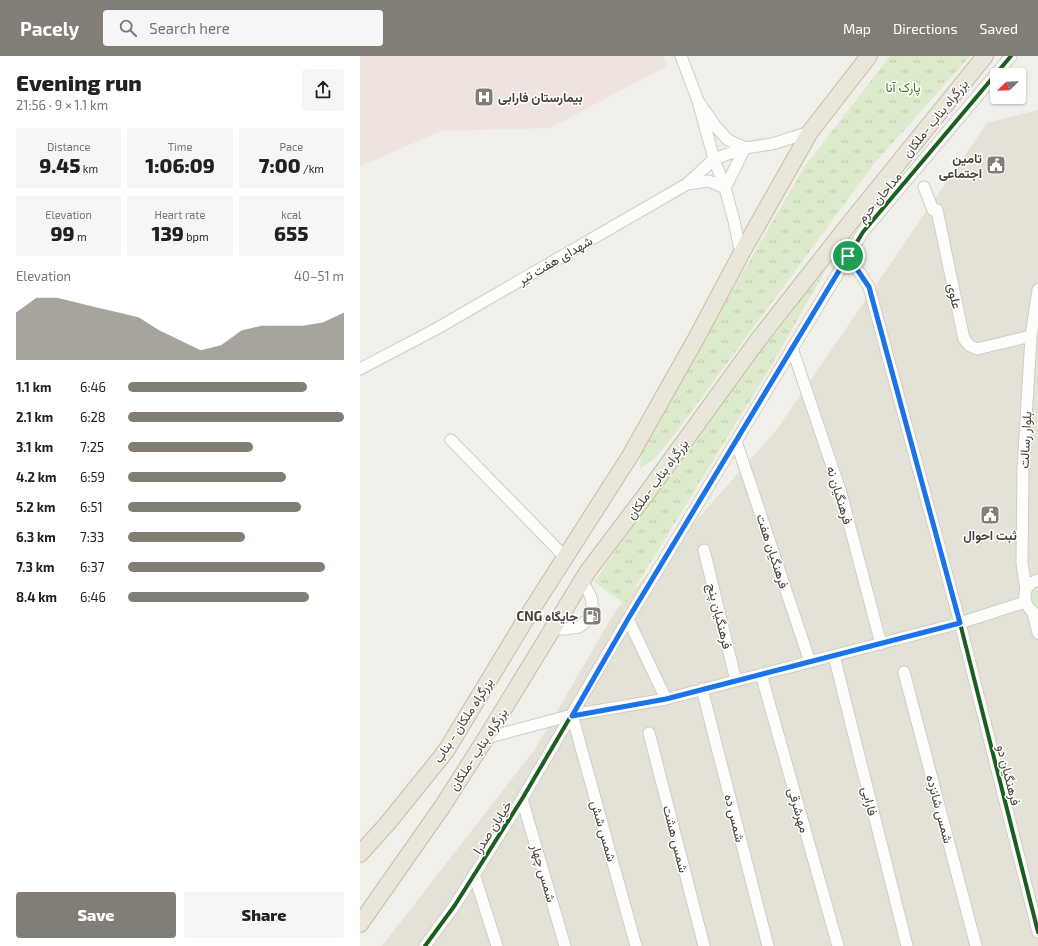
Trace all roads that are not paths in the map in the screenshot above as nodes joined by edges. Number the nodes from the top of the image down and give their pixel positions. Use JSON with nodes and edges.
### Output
{"nodes":[{"id":1,"x":681,"y":56,"type":"edge"},
{"id":2,"x":869,"y":56,"type":"edge"},
{"id":3,"x":985,"y":56,"type":"edge"},
{"id":4,"x":1011,"y":56,"type":"edge"},
{"id":5,"x":698,"y":101,"type":"junction"},
{"id":6,"x":810,"y":132,"type":"junction"},
{"id":7,"x":745,"y":148,"type":"junction"},
{"id":8,"x":714,"y":159,"type":"junction"},
{"id":9,"x":687,"y":184,"type":"junction"},
{"id":10,"x":924,"y":187,"type":"dead end"},
{"id":11,"x":725,"y":188,"type":"junction"},
{"id":12,"x":741,"y":254,"type":"junction"},
{"id":13,"x":848,"y":256,"type":"junction"},
{"id":14,"x":1038,"y":290,"type":"edge"},
{"id":15,"x":1031,"y":336,"type":"junction"},
{"id":16,"x":792,"y":348,"type":"junction"},
{"id":17,"x":360,"y":369,"type":"edge"},
{"id":18,"x":451,"y":440,"type":"dead end"},
{"id":19,"x":736,"y":441,"type":"junction"},
{"id":20,"x":704,"y":550,"type":"dead end"},
{"id":21,"x":565,"y":557,"type":"junction"},
{"id":22,"x":1038,"y":580,"type":"edge"},
{"id":23,"x":581,"y":582,"type":"junction"},
{"id":24,"x":1026,"y":590,"type":"junction"},
{"id":25,"x":1025,"y":602,"type":"junction"},
{"id":26,"x":1035,"y":614,"type":"edge"},
{"id":27,"x":628,"y":619,"type":"junction"},
{"id":28,"x":960,"y":623,"type":"junction"},
{"id":29,"x":553,"y":629,"type":"junction"},
{"id":30,"x":1038,"y":632,"type":"edge"},
{"id":31,"x":880,"y":644,"type":"junction"},
{"id":32,"x":834,"y":656,"type":"junction"},
{"id":33,"x":810,"y":662,"type":"junction"},
{"id":34,"x":904,"y":672,"type":"dead end"},
{"id":35,"x":761,"y":674,"type":"junction"},
{"id":36,"x":736,"y":681,"type":"junction"},
{"id":37,"x":702,"y":689,"type":"junction"},
{"id":38,"x":666,"y":699,"type":"junction"},
{"id":39,"x":572,"y":716,"type":"junction"},
{"id":40,"x":649,"y":733,"type":"dead end"},
{"id":41,"x":486,"y":738,"type":"junction"},
{"id":42,"x":522,"y":799,"type":"junction"},
{"id":43,"x":360,"y":854,"type":"edge"},
{"id":44,"x":474,"y":874,"type":"junction"},
{"id":45,"x":360,"y":924,"type":"edge"},
{"id":46,"x":1038,"y":932,"type":"edge"},
{"id":47,"x":424,"y":946,"type":"edge"},
{"id":48,"x":497,"y":946,"type":"edge"},
{"id":49,"x":565,"y":946,"type":"edge"},
{"id":50,"x":636,"y":946,"type":"edge"},
{"id":51,"x":704,"y":946,"type":"edge"},
{"id":52,"x":768,"y":946,"type":"edge"},
{"id":53,"x":838,"y":946,"type":"edge"},
{"id":54,"x":907,"y":946,"type":"edge"},
{"id":55,"x":976,"y":946,"type":"edge"}],
"edges":[{"from":1,"to":5,"type":"street"},
{"from":2,"to":6,"type":"highway"},
{"from":3,"to":23,"type":"highway","name":"بزرگراه بناب -ملکان"},
{"from":4,"to":13,"type":"street","name":"مداحان حرم"},
{"from":5,"to":7,"type":"street"},
{"from":5,"to":8,"type":"street"},
{"from":6,"to":7,"type":"street","name":"شهدای هفت تیر"},
{"from":6,"to":12,"type":"highway"},
{"from":7,"to":8,"type":"street","name":"شهدای هفت تیر"},
{"from":7,"to":11,"type":"street"},
{"from":8,"to":9,"type":"street","name":"شهدای هفت تیر"},
{"from":8,"to":11,"type":"street"},
{"from":9,"to":11,"type":"street"},
{"from":9,"to":17,"type":"street","name":"شهدای هفت تیر"},
{"from":10,"to":15,"type":"street","name":"علوی"},
{"from":11,"to":12,"type":"street"},
{"from":12,"to":21,"type":"highway"},
{"from":13,"to":16,"type":"street","name":"مداحان حرم"},
{"from":13,"to":28,"type":"street","name":"فرهنگیان دو"},
{"from":14,"to":15,"type":"street","name":"بلوار رسالت"},
{"from":15,"to":24,"type":"street","name":"بلوار رسالت"},
{"from":16,"to":19,"type":"street","name":"مداحان حرم"},
{"from":16,"to":31,"type":"street","name":"فرهنگیان نه"},
{"from":18,"to":21,"type":"street"},
{"from":19,"to":27,"type":"street","name":"مداحان حرم"},
{"from":19,"to":33,"type":"street","name":"فرهنگیان هفت"},
{"from":20,"to":36,"type":"street","name":"فرهنگیان پنج"},
{"from":21,"to":43,"type":"highway","name":"بزرگراه ملکان - بناب"},
{"from":22,"to":24,"type":"street"},
{"from":23,"to":29,"type":"highway","name":"بزرگراه بناب -ملکان"},
{"from":23,"to":29,"type":"street"},
{"from":24,"to":25,"type":"street","name":"بلوار رسالت"},
{"from":25,"to":26,"type":"street"},
{"from":25,"to":28,"type":"street"},
{"from":26,"to":30,"type":"street"},
{"from":27,"to":38,"type":"street"},
{"from":27,"to":39,"type":"street","name":"مداحان حرم"},
{"from":28,"to":31,"type":"street"},
{"from":28,"to":46,"type":"street","name":"فرهنگیان دو"},
{"from":29,"to":41,"type":"highway","name":"بزرگراه بناب -ملکان"},
{"from":31,"to":32,"type":"street"},
{"from":32,"to":33,"type":"street"},
{"from":32,"to":54,"type":"street","name":"فارابی"},
{"from":33,"to":35,"type":"street"},
{"from":34,"to":55,"type":"street","name":"شمس شانزده"},
{"from":35,"to":36,"type":"street"},
{"from":35,"to":53,"type":"street","name":"مهرشرقی"},
{"from":36,"to":37,"type":"street"},
{"from":37,"to":38,"type":"street"},
{"from":37,"to":52,"type":"street","name":"شمس ده"},
{"from":38,"to":39,"type":"street"},
{"from":39,"to":41,"type":"street"},
{"from":39,"to":42,"type":"street","name":"خیابان صدرا"},
{"from":39,"to":50,"type":"street","name":"شمس شش"},
{"from":40,"to":51,"type":"street","name":"شمس هشت"},
{"from":41,"to":45,"type":"highway","name":"بزرگراه بناب -ملکان"},
{"from":42,"to":44,"type":"street","name":"خیابان صدرا"},
{"from":42,"to":49,"type":"street","name":"شمس چهار"},
{"from":44,"to":47,"type":"street","name":"خیابان صدرا"},
{"from":44,"to":48,"type":"street"}]}
